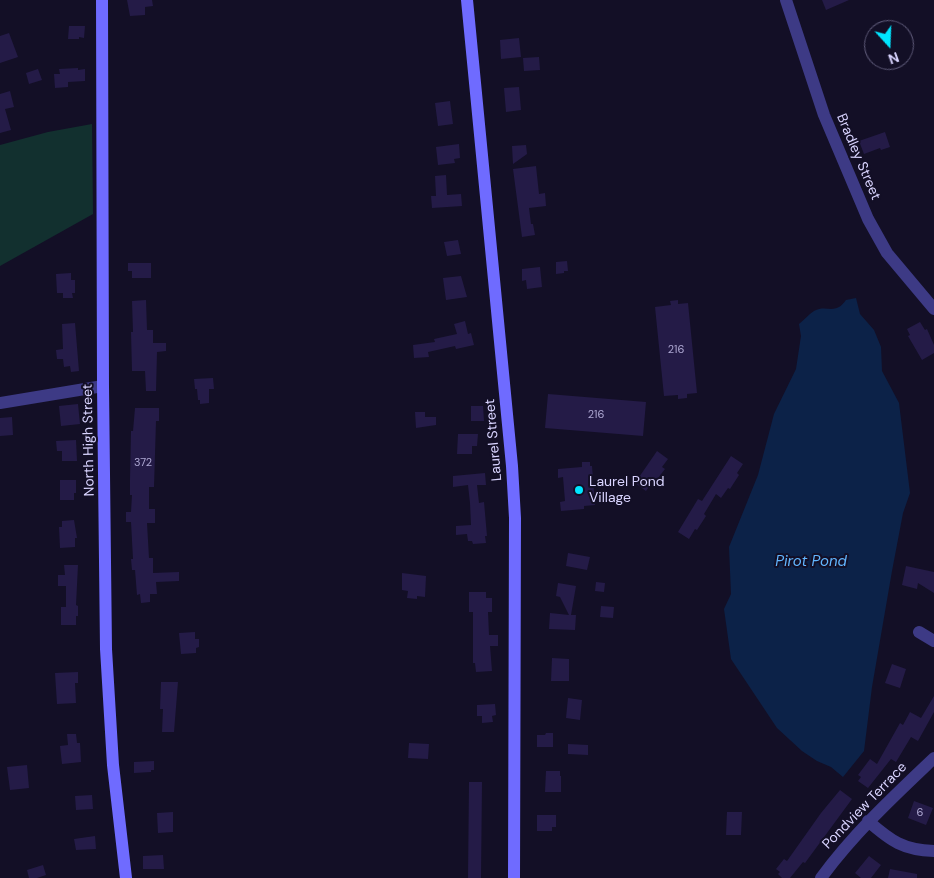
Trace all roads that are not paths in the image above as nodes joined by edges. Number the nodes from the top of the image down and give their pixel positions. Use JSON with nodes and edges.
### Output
{"nodes":[{"id":1,"x":102,"y":0,"type":"edge"},
{"id":2,"x":467,"y":0,"type":"edge"},
{"id":3,"x":786,"y":0,"type":"edge"},
{"id":4,"x":934,"y":309,"type":"edge"},
{"id":5,"x":103,"y":386,"type":"junction"},
{"id":6,"x":0,"y":403,"type":"edge"},
{"id":7,"x":919,"y":632,"type":"dead end"},
{"id":8,"x":934,"y":641,"type":"edge"},
{"id":9,"x":934,"y":758,"type":"edge"},
{"id":10,"x":868,"y":821,"type":"junction"},
{"id":11,"x":934,"y":851,"type":"edge"},
{"id":12,"x":126,"y":878,"type":"edge"},
{"id":13,"x":514,"y":878,"type":"edge"},
{"id":14,"x":821,"y":878,"type":"edge"}],
"edges":[{"from":1,"to":5,"type":"street","name":"North High Street"},
{"from":2,"to":13,"type":"street","name":"Laurel Street"},
{"from":3,"to":4,"type":"street","name":"Bradley Street"},
{"from":5,"to":6,"type":"street"},
{"from":5,"to":12,"type":"street","name":"North High Street"},
{"from":7,"to":8,"type":"street"},
{"from":9,"to":10,"type":"street","name":"Pondview Terrace"},
{"from":10,"to":11,"type":"street"},
{"from":10,"to":14,"type":"street","name":"Pondview Terrace"}]}
